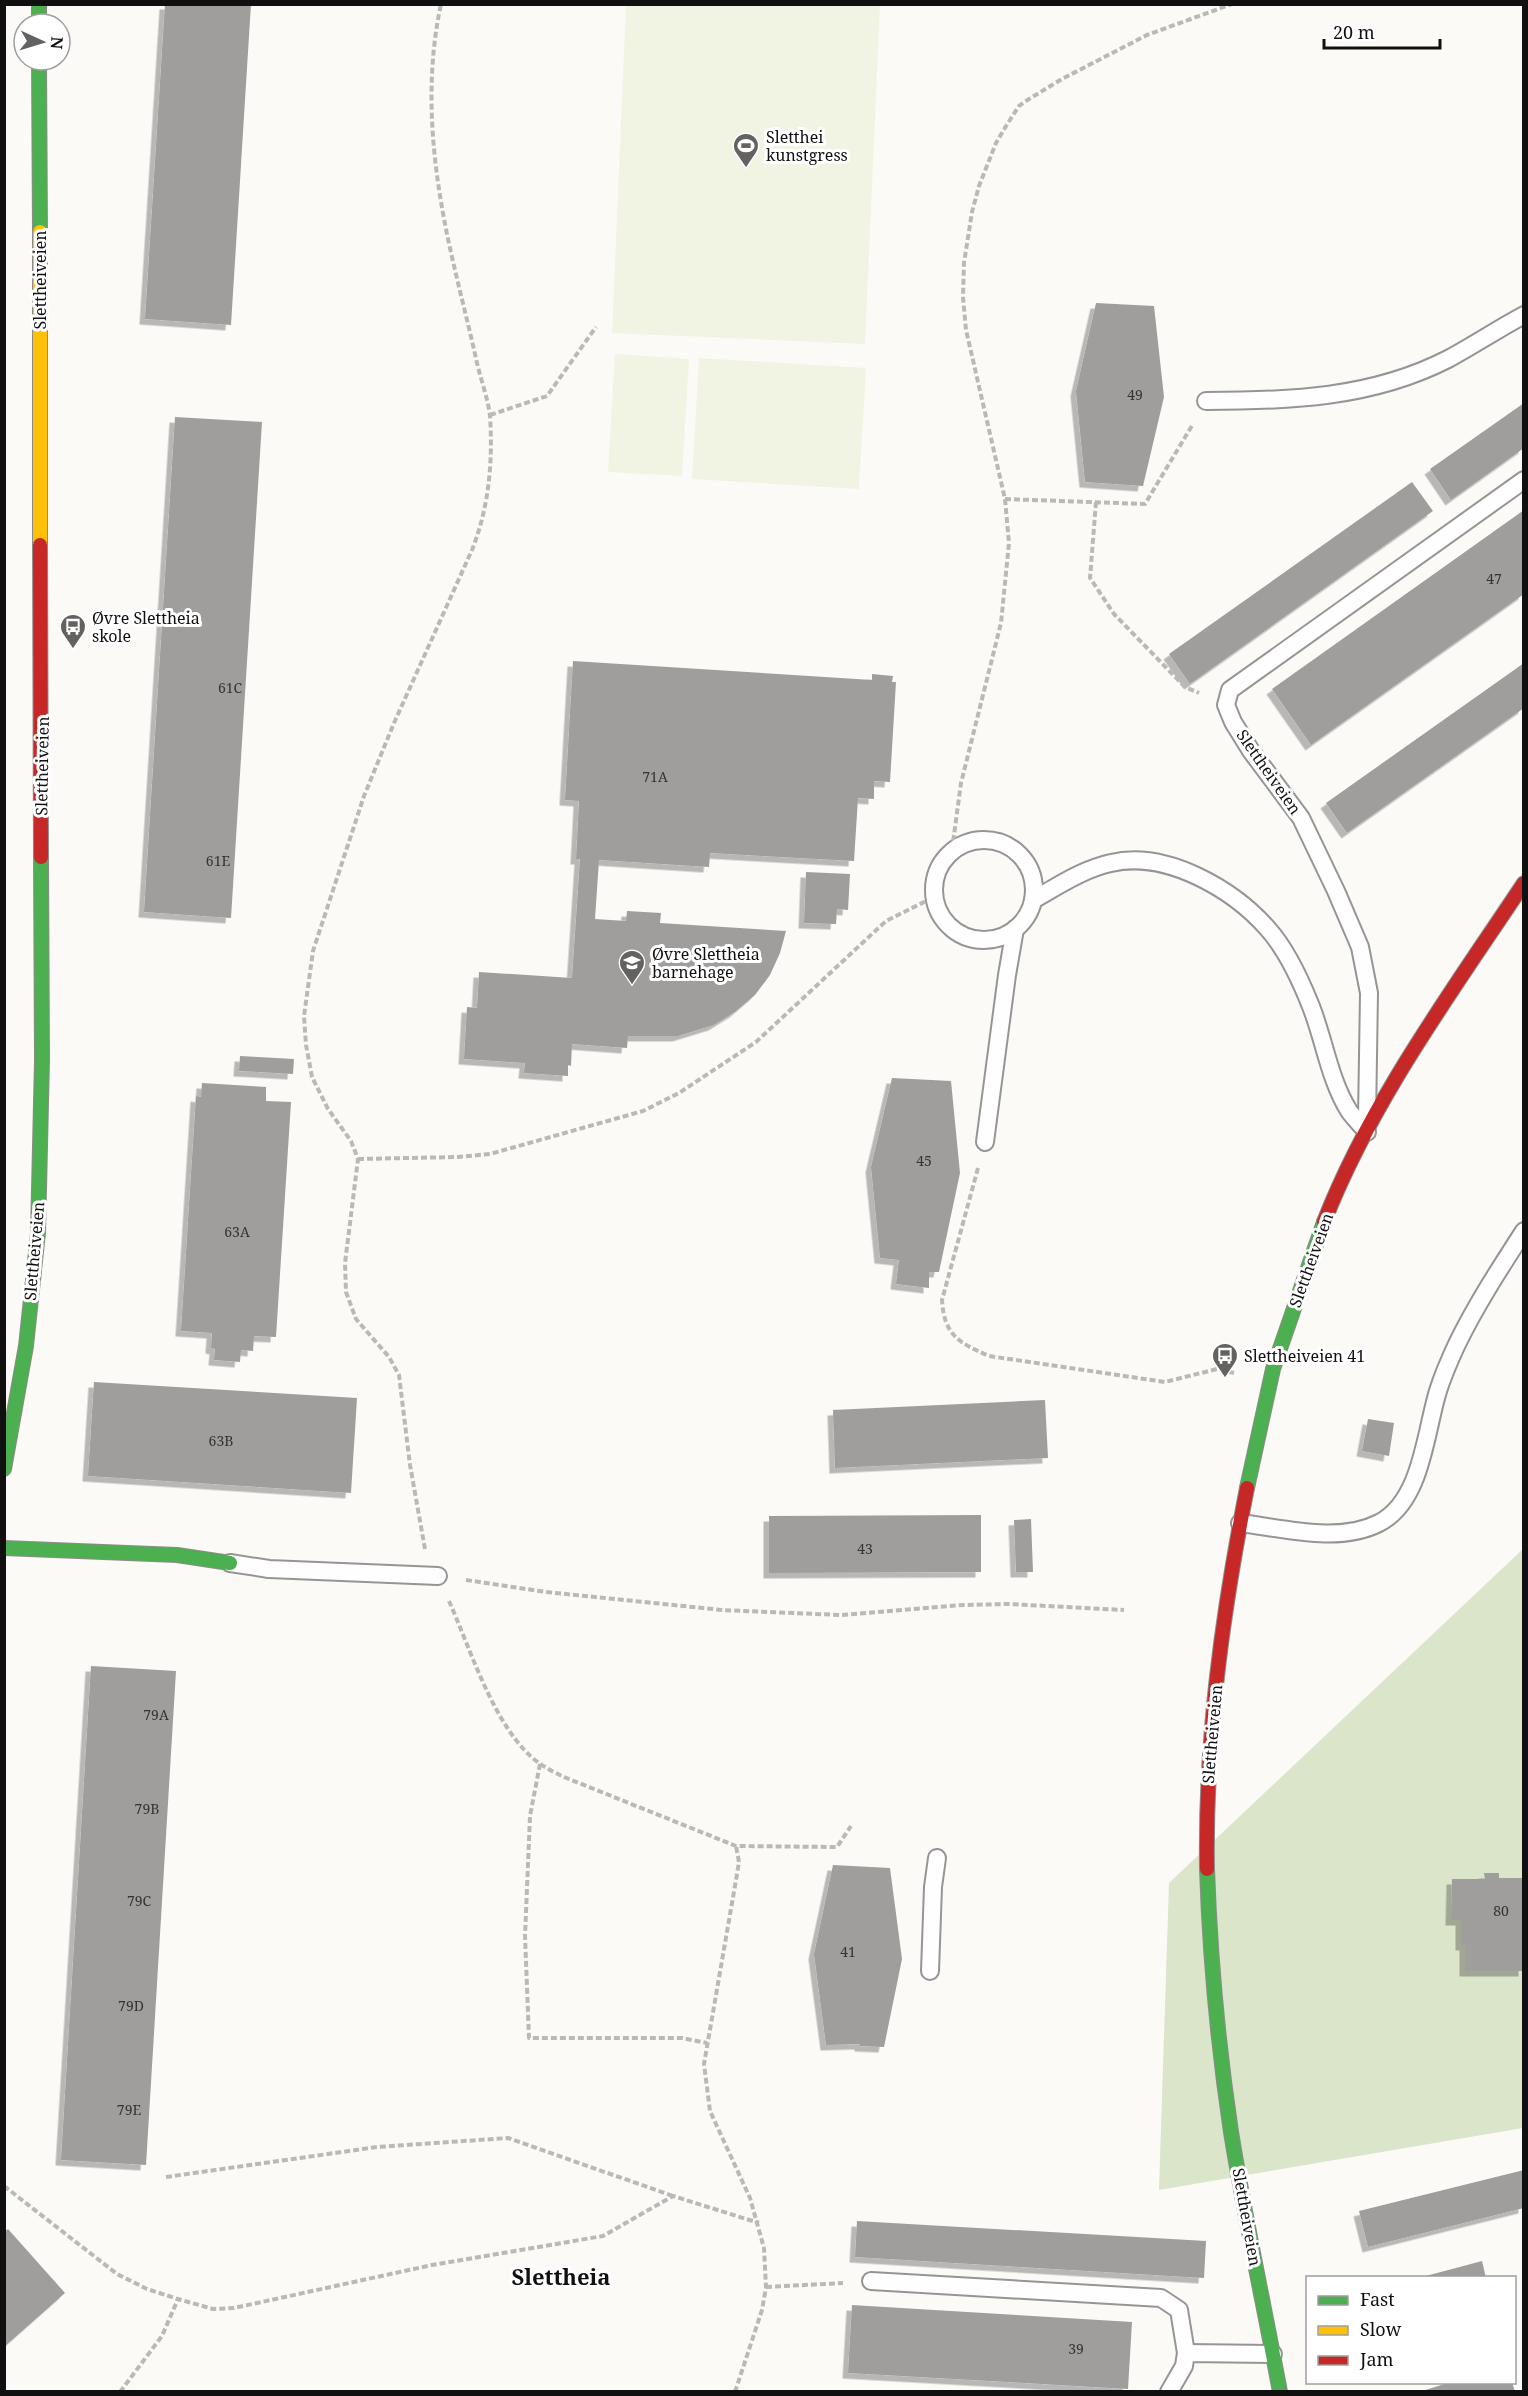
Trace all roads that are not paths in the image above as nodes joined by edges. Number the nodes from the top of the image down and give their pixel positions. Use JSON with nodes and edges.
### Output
{"nodes":[{"id":1,"x":39,"y":72,"type":"edge"},
{"id":2,"x":1524,"y":315,"type":"edge"},
{"id":3,"x":1206,"y":401,"type":"road end"},
{"id":4,"x":1524,"y":480,"type":"edge"},
{"id":5,"x":1524,"y":883,"type":"edge"},
{"id":6,"x":1033,"y":900,"type":"junction"},
{"id":7,"x":1015,"y":929,"type":"junction"},
{"id":8,"x":1367,"y":1132,"type":"junction"},
{"id":9,"x":984,"y":1142,"type":"dead end"},
{"id":10,"x":1524,"y":1231,"type":"edge"},
{"id":11,"x":4,"y":1469,"type":"edge"},
{"id":12,"x":1240,"y":1523,"type":"junction"},
{"id":13,"x":4,"y":1548,"type":"edge"},
{"id":14,"x":231,"y":1563,"type":"joint"},
{"id":15,"x":438,"y":1576,"type":"road end"},
{"id":16,"x":937,"y":1858,"type":"dead end"},
{"id":17,"x":930,"y":1971,"type":"dead end"},
{"id":18,"x":871,"y":2281,"type":"road end"},
{"id":19,"x":1186,"y":2353,"type":"junction"},
{"id":20,"x":1273,"y":2354,"type":"junction"},
{"id":21,"x":1169,"y":2391,"type":"edge"},
{"id":22,"x":1280,"y":2391,"type":"edge"}],
"edges":[{"from":1,"to":11,"type":"street","name":"Slettheiveien"},
{"from":2,"to":3,"type":"lane"},
{"from":4,"to":8,"type":"lane","name":"Slettheiveien"},
{"from":5,"to":8,"type":"street","name":"Slettheiveien"},
{"from":6,"to":7,"type":"lane"},
{"from":6,"to":7,"type":"lane"},
{"from":6,"to":8,"type":"lane"},
{"from":7,"to":9,"type":"lane"},
{"from":8,"to":12,"type":"street","name":"Slettheiveien"},
{"from":10,"to":12,"type":"lane"},
{"from":12,"to":20,"type":"street","name":"Slettheiveien"},
{"from":13,"to":14,"type":"street"},
{"from":14,"to":15,"type":"lane"},
{"from":16,"to":17,"type":"lane"},
{"from":18,"to":19,"type":"lane"},
{"from":19,"to":20,"type":"lane"},
{"from":19,"to":21,"type":"lane"},
{"from":20,"to":22,"type":"street","name":"Slettheiveien"}]}
